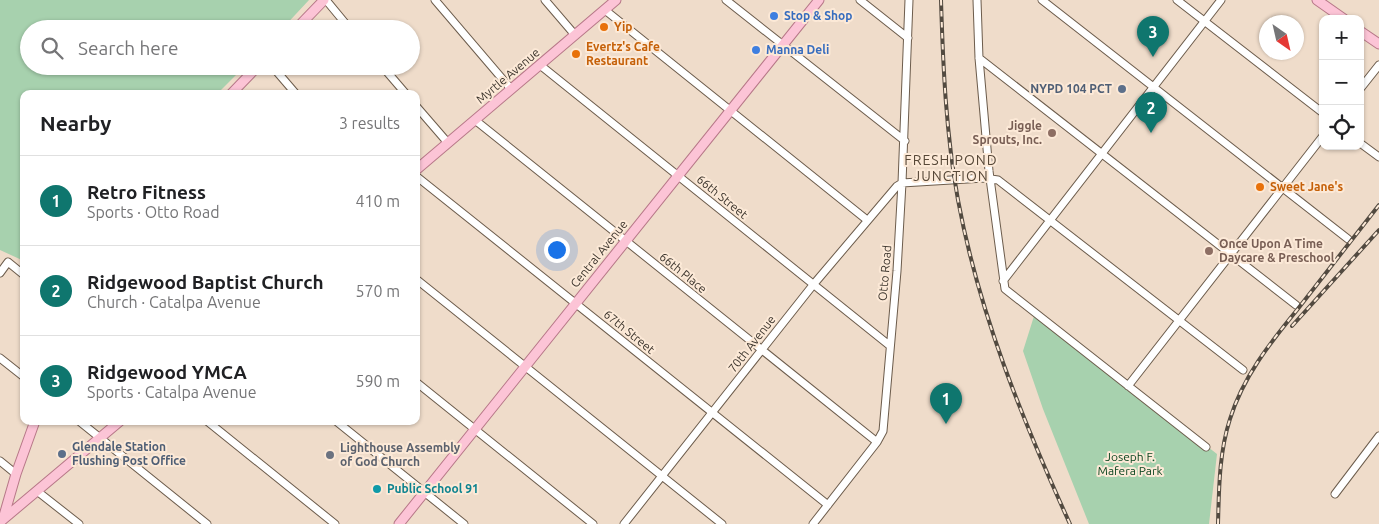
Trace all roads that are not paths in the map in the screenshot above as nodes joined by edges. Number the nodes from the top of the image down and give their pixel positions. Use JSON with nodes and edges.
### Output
{"nodes":[{"id":1,"x":325,"y":0,"type":"edge"},
{"id":2,"x":435,"y":0,"type":"edge"},
{"id":3,"x":545,"y":0,"type":"edge"},
{"id":4,"x":616,"y":0,"type":"edge"},
{"id":5,"x":726,"y":0,"type":"edge"},
{"id":6,"x":819,"y":0,"type":"edge"},
{"id":7,"x":860,"y":0,"type":"edge"},
{"id":8,"x":909,"y":0,"type":"edge"},
{"id":9,"x":977,"y":0,"type":"edge"},
{"id":10,"x":1042,"y":0,"type":"edge"},
{"id":11,"x":1177,"y":0,"type":"edge"},
{"id":12,"x":1221,"y":0,"type":"edge"},
{"id":13,"x":1318,"y":0,"type":"edge"},
{"id":14,"x":605,"y":10,"type":"junction"},
{"id":15,"x":1339,"y":15,"type":"edge"},
{"id":16,"x":305,"y":20,"type":"edge"},
{"id":17,"x":342,"y":20,"type":"edge"},
{"id":18,"x":1205,"y":21,"type":"junction"},
{"id":19,"x":1364,"y":33,"type":"edge"},
{"id":20,"x":575,"y":35,"type":"junction"},
{"id":21,"x":908,"y":38,"type":"junction"},
{"id":22,"x":1379,"y":44,"type":"edge"},
{"id":23,"x":782,"y":45,"type":"junction"},
{"id":24,"x":979,"y":58,"type":"junction"},
{"id":25,"x":540,"y":65,"type":"junction"},
{"id":26,"x":1379,"y":65,"type":"edge"},
{"id":27,"x":249,"y":75,"type":"edge"},
{"id":28,"x":280,"y":75,"type":"edge"},
{"id":29,"x":390,"y":75,"type":"edge"},
{"id":30,"x":1364,"y":84,"type":"edge"},
{"id":31,"x":1153,"y":87,"type":"junction"},
{"id":32,"x":511,"y":89,"type":"junction"},
{"id":33,"x":235,"y":90,"type":"edge"},
{"id":34,"x":293,"y":90,"type":"edge"},
{"id":35,"x":403,"y":90,"type":"edge"},
{"id":36,"x":1319,"y":110,"type":"edge"},
{"id":37,"x":420,"y":111,"type":"edge"},
{"id":38,"x":730,"y":111,"type":"junction"},
{"id":39,"x":475,"y":120,"type":"junction"},
{"id":40,"x":905,"y":141,"type":"junction"},
{"id":41,"x":1319,"y":141,"type":"edge"},
{"id":42,"x":448,"y":143,"type":"junction"},
{"id":43,"x":1364,"y":146,"type":"edge"},
{"id":44,"x":1101,"y":153,"type":"junction"},
{"id":45,"x":1379,"y":157,"type":"edge"},
{"id":46,"x":420,"y":167,"type":"edge"},
{"id":47,"x":678,"y":176,"type":"junction"},
{"id":48,"x":420,"y":179,"type":"edge"},
{"id":49,"x":990,"y":179,"type":"junction"},
{"id":50,"x":902,"y":183,"type":"junction"},
{"id":51,"x":1282,"y":188,"type":"junction"},
{"id":52,"x":1050,"y":219,"type":"junction"},
{"id":53,"x":867,"y":220,"type":"junction"},
{"id":54,"x":1348,"y":239,"type":"dead end"},
{"id":55,"x":626,"y":241,"type":"junction"},
{"id":56,"x":1231,"y":254,"type":"junction"},
{"id":57,"x":0,"y":272,"type":"edge"},
{"id":58,"x":20,"y":272,"type":"edge"},
{"id":59,"x":1003,"y":281,"type":"junction"},
{"id":60,"x":420,"y":282,"type":"edge"},
{"id":61,"x":814,"y":285,"type":"junction"},
{"id":62,"x":575,"y":304,"type":"junction"},
{"id":63,"x":1296,"y":305,"type":"dead end"},
{"id":64,"x":1180,"y":320,"type":"junction"},
{"id":65,"x":890,"y":345,"type":"junction"},
{"id":66,"x":762,"y":350,"type":"junction"},
{"id":67,"x":0,"y":358,"type":"edge"},
{"id":68,"x":525,"y":366,"type":"junction"},
{"id":69,"x":1243,"y":370,"type":"dead end"},
{"id":70,"x":20,"y":374,"type":"edge"},
{"id":71,"x":420,"y":385,"type":"edge"},
{"id":72,"x":1128,"y":386,"type":"junction"},
{"id":73,"x":712,"y":413,"type":"junction"},
{"id":74,"x":34,"y":425,"type":"edge"},
{"id":75,"x":84,"y":425,"type":"edge"},
{"id":76,"x":115,"y":425,"type":"edge"},
{"id":77,"x":212,"y":425,"type":"edge"},
{"id":78,"x":341,"y":425,"type":"edge"},
{"id":79,"x":475,"y":429,"type":"junction"},
{"id":80,"x":1379,"y":436,"type":"edge"},
{"id":81,"x":100,"y":438,"type":"junction"},
{"id":82,"x":877,"y":442,"type":"junction"},
{"id":83,"x":1206,"y":446,"type":"dead end"},
{"id":84,"x":0,"y":461,"type":"edge"},
{"id":85,"x":16,"y":474,"type":"junction"},
{"id":86,"x":662,"y":475,"type":"junction"},
{"id":87,"x":37,"y":491,"type":"junction"},
{"id":88,"x":424,"y":492,"type":"junction"},
{"id":89,"x":1335,"y":494,"type":"dead end"},
{"id":90,"x":828,"y":505,"type":"junction"},
{"id":91,"x":1,"y":522,"type":"edge"},
{"id":92,"x":78,"y":524,"type":"edge"},
{"id":93,"x":207,"y":524,"type":"edge"},
{"id":94,"x":335,"y":524,"type":"edge"},
{"id":95,"x":399,"y":524,"type":"edge"},
{"id":96,"x":464,"y":524,"type":"edge"},
{"id":97,"x":593,"y":524,"type":"edge"},
{"id":98,"x":624,"y":524,"type":"edge"},
{"id":99,"x":722,"y":524,"type":"edge"},
{"id":100,"x":813,"y":524,"type":"edge"}],
"edges":[{"from":1,"to":16,"type":"main road"},
{"from":1,"to":17,"type":"street"},
{"from":2,"to":32,"type":"street"},
{"from":3,"to":20,"type":"street"},
{"from":4,"to":14,"type":"main road","name":"Myrtle Avenue"},
{"from":5,"to":23,"type":"street"},
{"from":6,"to":23,"type":"main road","name":"Central Avenue"},
{"from":7,"to":21,"type":"street"},
{"from":8,"to":21,"type":"street","name":"Otto Road"},
{"from":9,"to":24,"type":"street"},
{"from":10,"to":31,"type":"street"},
{"from":11,"to":18,"type":"street"},
{"from":12,"to":18,"type":"street"},
{"from":13,"to":15,"type":"main road"},
{"from":14,"to":20,"type":"main road","name":"Myrtle Avenue"},
{"from":14,"to":38,"type":"street"},
{"from":18,"to":31,"type":"street"},
{"from":18,"to":36,"type":"street"},
{"from":19,"to":22,"type":"main road"},
{"from":20,"to":25,"type":"main road","name":"Myrtle Avenue"},
{"from":21,"to":40,"type":"street","name":"Otto Road"},
{"from":23,"to":38,"type":"main road","name":"Central Avenue"},
{"from":23,"to":40,"type":"street"},
{"from":24,"to":44,"type":"street"},
{"from":24,"to":49,"type":"street"},
{"from":25,"to":32,"type":"main road","name":"Myrtle Avenue"},
{"from":25,"to":47,"type":"street","name":"66th Street"},
{"from":26,"to":30,"type":"street"},
{"from":27,"to":33,"type":"main road"},
{"from":28,"to":34,"type":"street"},
{"from":29,"to":35,"type":"street"},
{"from":31,"to":44,"type":"street"},
{"from":31,"to":51,"type":"street"},
{"from":32,"to":39,"type":"main road","name":"Myrtle Avenue"},
{"from":37,"to":42,"type":"street"},
{"from":38,"to":47,"type":"main road","name":"Central Avenue"},
{"from":38,"to":53,"type":"street"},
{"from":39,"to":42,"type":"main road","name":"Myrtle Avenue"},
{"from":39,"to":55,"type":"street","name":"66th Place"},
{"from":40,"to":50,"type":"street","name":"Otto Road"},
{"from":41,"to":51,"type":"street"},
{"from":42,"to":46,"type":"main road","name":"Myrtle Avenue"},
{"from":43,"to":45,"type":"street"},
{"from":44,"to":52,"type":"street"},
{"from":44,"to":56,"type":"street"},
{"from":47,"to":55,"type":"main road","name":"Central Avenue"},
{"from":47,"to":61,"type":"street","name":"66th Street"},
{"from":48,"to":62,"type":"street","name":"67th Street"},
{"from":49,"to":50,"type":"street"},
{"from":49,"to":52,"type":"street"},
{"from":49,"to":59,"type":"street"},
{"from":50,"to":53,"type":"street","name":"70th Avenue"},
{"from":50,"to":65,"type":"street","name":"Otto Road"},
{"from":51,"to":54,"type":"street"},
{"from":51,"to":56,"type":"street"},
{"from":52,"to":59,"type":"street"},
{"from":52,"to":64,"type":"street"},
{"from":53,"to":61,"type":"street","name":"70th Avenue"},
{"from":55,"to":62,"type":"main road","name":"Central Avenue"},
{"from":55,"to":66,"type":"street","name":"66th Place"},
{"from":56,"to":63,"type":"street"},
{"from":56,"to":64,"type":"street"},
{"from":57,"to":58,"type":"street"},
{"from":59,"to":72,"type":"street"},
{"from":60,"to":68,"type":"street"},
{"from":61,"to":65,"type":"street","name":"66th Street"},
{"from":61,"to":66,"type":"street","name":"70th Avenue"},
{"from":62,"to":68,"type":"main road","name":"Central Avenue"},
{"from":62,"to":73,"type":"street","name":"67th Street"},
{"from":64,"to":69,"type":"street"},
{"from":64,"to":72,"type":"street"},
{"from":65,"to":82,"type":"street","name":"Otto Road"},
{"from":66,"to":73,"type":"street","name":"70th Avenue"},
{"from":66,"to":82,"type":"street","name":"66th Place"},
{"from":67,"to":70,"type":"street"},
{"from":68,"to":79,"type":"main road","name":"Central Avenue"},
{"from":68,"to":86,"type":"street"},
{"from":71,"to":79,"type":"street"},
{"from":72,"to":83,"type":"street"},
{"from":73,"to":86,"type":"street","name":"70th Avenue"},
{"from":73,"to":90,"type":"street","name":"67th Street"},
{"from":74,"to":85,"type":"main road"},
{"from":75,"to":81,"type":"street"},
{"from":76,"to":81,"type":"main road"},
{"from":77,"to":94,"type":"street"},
{"from":78,"to":88,"type":"street"},
{"from":79,"to":88,"type":"main road","name":"Central Avenue"},
{"from":79,"to":97,"type":"street"},
{"from":80,"to":89,"type":"street"},
{"from":81,"to":87,"type":"main road"},
{"from":81,"to":93,"type":"street"},
{"from":82,"to":90,"type":"street","name":"Otto Road"},
{"from":84,"to":85,"type":"street"},
{"from":85,"to":91,"type":"main road"},
{"from":86,"to":98,"type":"street","name":"70th Avenue"},
{"from":86,"to":99,"type":"street"},
{"from":87,"to":91,"type":"main road"},
{"from":87,"to":92,"type":"street"},
{"from":88,"to":95,"type":"main road","name":"Central Avenue"},
{"from":88,"to":96,"type":"street"},
{"from":90,"to":100,"type":"street","name":"Otto Road"}]}
